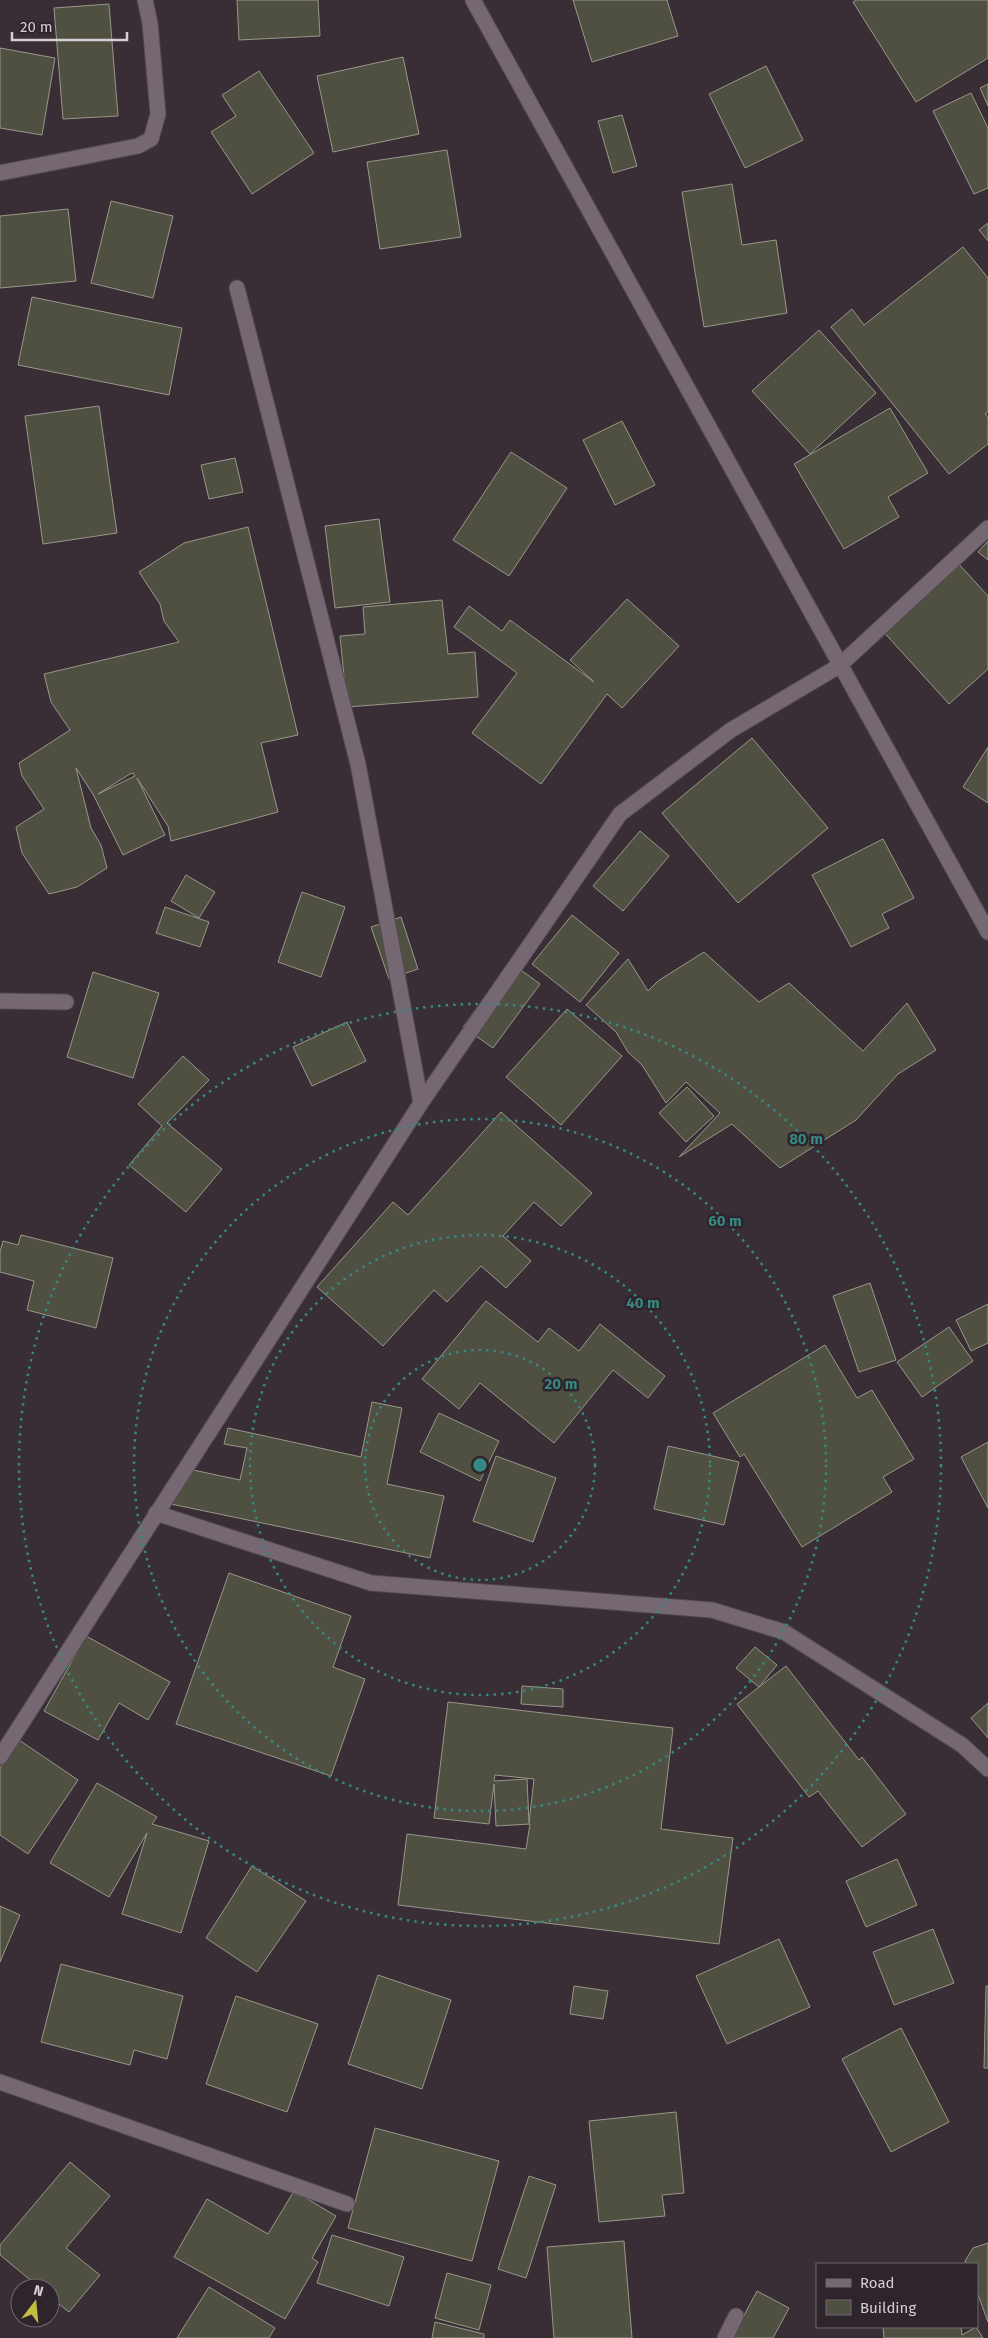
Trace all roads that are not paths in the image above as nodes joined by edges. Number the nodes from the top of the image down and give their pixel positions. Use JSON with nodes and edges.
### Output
{"nodes":[{"id":1,"x":145,"y":0,"type":"edge"},
{"id":2,"x":473,"y":0,"type":"edge"},
{"id":3,"x":0,"y":173,"type":"edge"},
{"id":4,"x":238,"y":288,"type":"dead end"},
{"id":5,"x":988,"y":528,"type":"edge"},
{"id":6,"x":839,"y":666,"type":"junction"},
{"id":7,"x":988,"y":932,"type":"edge"},
{"id":8,"x":0,"y":1001,"type":"edge"},
{"id":9,"x":66,"y":1002,"type":"dead end"},
{"id":10,"x":421,"y":1103,"type":"junction"},
{"id":11,"x":156,"y":1513,"type":"junction"},
{"id":12,"x":0,"y":1757,"type":"edge"},
{"id":13,"x":988,"y":1769,"type":"edge"},
{"id":14,"x":0,"y":2082,"type":"edge"},
{"id":15,"x":348,"y":2204,"type":"dead end"},
{"id":16,"x":736,"y":2316,"type":"dead end"},
{"id":17,"x":725,"y":2338,"type":"edge"}],
"edges":[{"from":1,"to":3,"type":"street"},
{"from":2,"to":6,"type":"street"},
{"from":4,"to":10,"type":"street"},
{"from":5,"to":6,"type":"street"},
{"from":6,"to":7,"type":"street"},
{"from":6,"to":10,"type":"street"},
{"from":8,"to":9,"type":"street"},
{"from":10,"to":11,"type":"street"},
{"from":11,"to":12,"type":"street"},
{"from":11,"to":13,"type":"street"},
{"from":14,"to":15,"type":"street"},
{"from":16,"to":17,"type":"street"}]}
